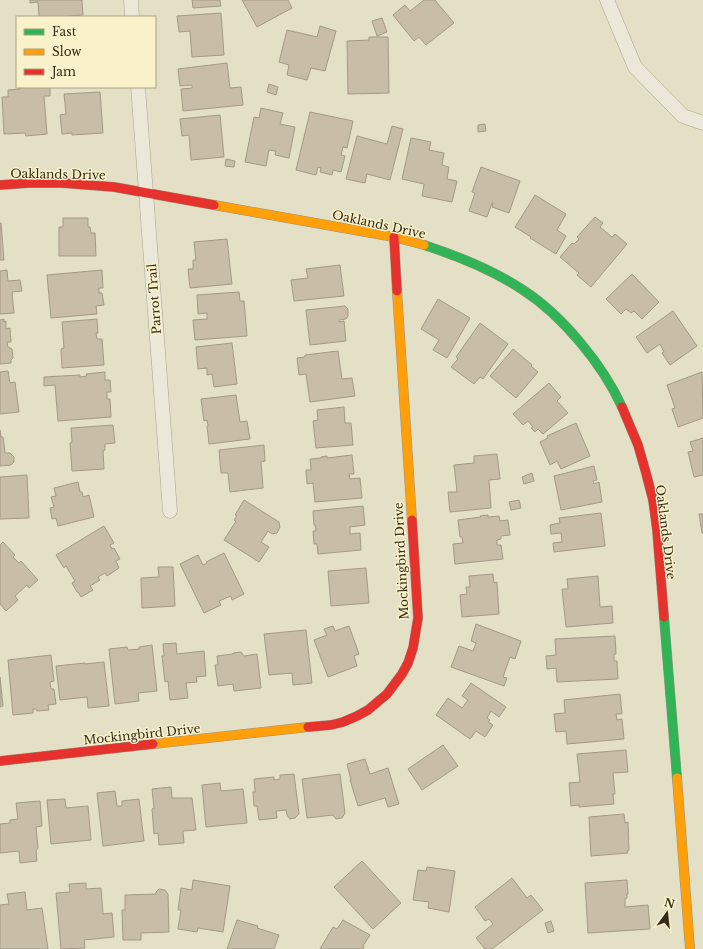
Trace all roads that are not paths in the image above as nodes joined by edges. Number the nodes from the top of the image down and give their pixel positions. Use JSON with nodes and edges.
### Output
{"nodes":[{"id":1,"x":131,"y":0,"type":"edge"},
{"id":2,"x":608,"y":0,"type":"edge"},
{"id":3,"x":132,"y":16,"type":"edge"},
{"id":4,"x":138,"y":88,"type":"edge"},
{"id":5,"x":703,"y":123,"type":"edge"},
{"id":6,"x":0,"y":185,"type":"edge"},
{"id":7,"x":146,"y":192,"type":"junction"},
{"id":8,"x":394,"y":237,"type":"junction"},
{"id":9,"x":170,"y":511,"type":"dead end"},
{"id":10,"x":0,"y":761,"type":"edge"},
{"id":11,"x":690,"y":949,"type":"edge"}],
"edges":[{"from":1,"to":3,"type":"street"},
{"from":2,"to":5,"type":"street"},
{"from":4,"to":7,"type":"street","name":"Parrot Trail"},
{"from":6,"to":7,"type":"street","name":"Oaklands Drive"},
{"from":7,"to":8,"type":"street","name":"Oaklands Drive"},
{"from":7,"to":9,"type":"street","name":"Parrot Trail"},
{"from":8,"to":10,"type":"street","name":"Mockingbird Drive"},
{"from":8,"to":11,"type":"street","name":"Oaklands Drive"}]}
